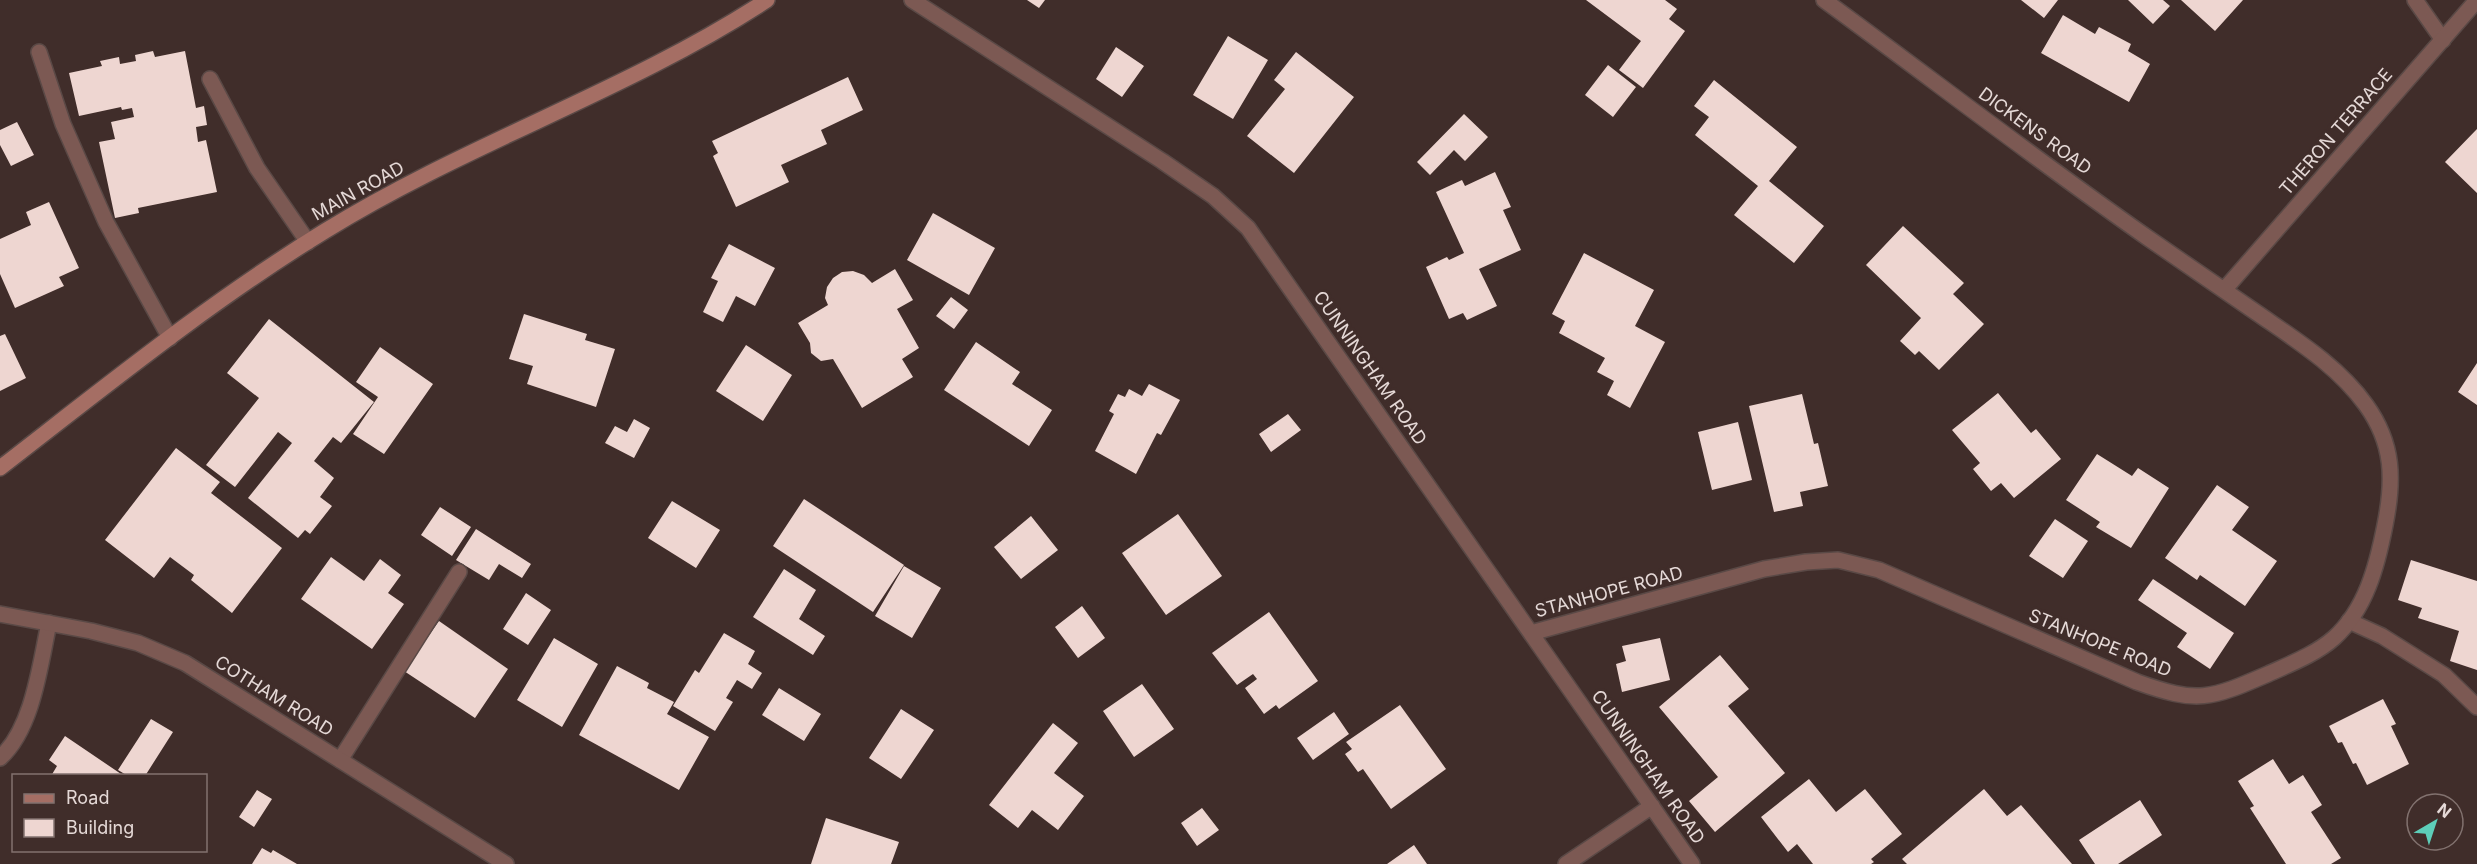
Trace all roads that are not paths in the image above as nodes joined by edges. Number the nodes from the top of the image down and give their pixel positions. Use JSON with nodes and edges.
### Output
{"nodes":[{"id":1,"x":767,"y":0,"type":"edge"},
{"id":2,"x":912,"y":0,"type":"edge"},
{"id":3,"x":1824,"y":0,"type":"edge"},
{"id":4,"x":2415,"y":0,"type":"edge"},
{"id":5,"x":2477,"y":0,"type":"edge"},
{"id":6,"x":2443,"y":40,"type":"junction"},
{"id":7,"x":39,"y":52,"type":"dead end"},
{"id":8,"x":210,"y":79,"type":"dead end"},
{"id":9,"x":308,"y":242,"type":"junction"},
{"id":10,"x":2224,"y":290,"type":"junction"},
{"id":11,"x":170,"y":338,"type":"junction"},
{"id":12,"x":0,"y":468,"type":"edge"},
{"id":13,"x":459,"y":572,"type":"dead end"},
{"id":14,"x":0,"y":614,"type":"edge"},
{"id":15,"x":2349,"y":621,"type":"junction"},
{"id":16,"x":50,"y":623,"type":"junction"},
{"id":17,"x":1531,"y":633,"type":"junction"},
{"id":18,"x":2477,"y":707,"type":"edge"},
{"id":19,"x":0,"y":758,"type":"edge"},
{"id":20,"x":340,"y":760,"type":"junction"},
{"id":21,"x":1652,"y":806,"type":"junction"},
{"id":22,"x":506,"y":864,"type":"edge"},
{"id":23,"x":1566,"y":864,"type":"edge"},
{"id":24,"x":1692,"y":864,"type":"edge"}],
"edges":[{"from":1,"to":9,"type":"main road","name":"MAIN ROAD"},
{"from":2,"to":17,"type":"street","name":"CUNNINGHAM ROAD"},
{"from":3,"to":10,"type":"street","name":"DICKENS ROAD"},
{"from":4,"to":6,"type":"street"},
{"from":5,"to":6,"type":"street","name":"THERON TERRACE"},
{"from":6,"to":10,"type":"street","name":"THERON TERRACE"},
{"from":7,"to":11,"type":"street"},
{"from":8,"to":9,"type":"street"},
{"from":9,"to":11,"type":"main road","name":"MAIN ROAD"},
{"from":10,"to":15,"type":"street","name":"STANHOPE ROAD"},
{"from":11,"to":12,"type":"main road","name":"MAIN ROAD"},
{"from":13,"to":20,"type":"street"},
{"from":14,"to":16,"type":"street","name":"COTHAM ROAD"},
{"from":15,"to":17,"type":"street","name":"STANHOPE ROAD"},
{"from":15,"to":18,"type":"street"},
{"from":16,"to":19,"type":"street"},
{"from":16,"to":20,"type":"street","name":"COTHAM ROAD"},
{"from":17,"to":21,"type":"street","name":"CUNNINGHAM ROAD"},
{"from":20,"to":22,"type":"street","name":"COTHAM ROAD"},
{"from":21,"to":23,"type":"street"},
{"from":21,"to":24,"type":"street","name":"CUNNINGHAM ROAD"}]}
